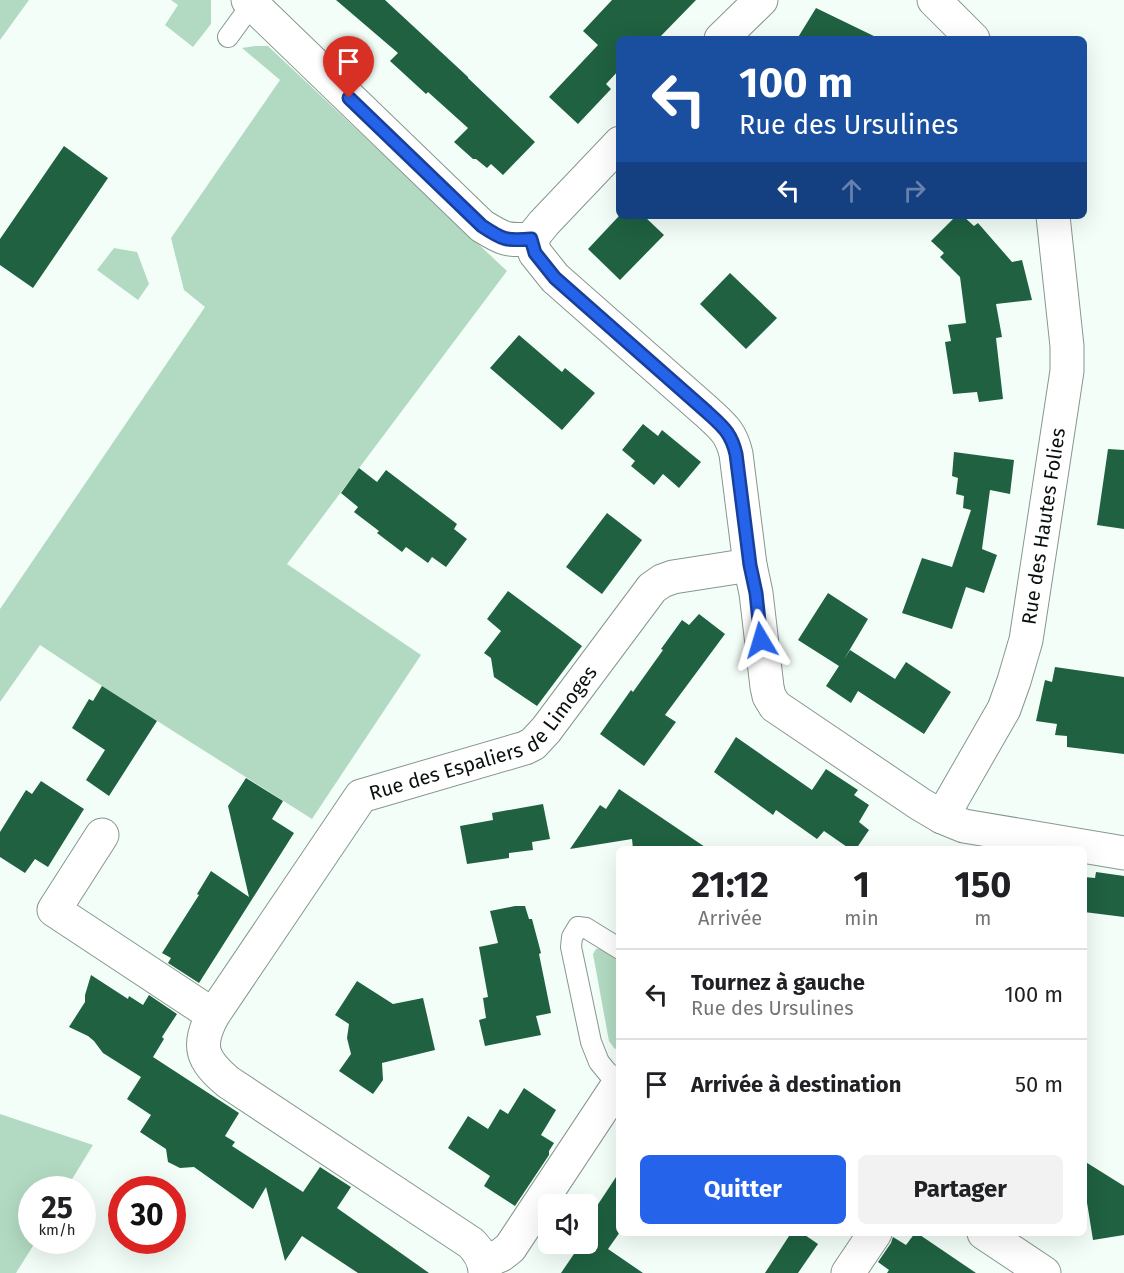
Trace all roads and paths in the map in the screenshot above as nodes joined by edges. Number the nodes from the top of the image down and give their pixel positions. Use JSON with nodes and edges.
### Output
{"nodes":[{"id":1,"x":761,"y":0,"type":"edge"},
{"id":2,"x":934,"y":0,"type":"edge"},
{"id":3,"x":252,"y":1,"type":"edge"},
{"id":4,"x":724,"y":36,"type":"edge"},
{"id":5,"x":970,"y":36,"type":"edge"},
{"id":6,"x":228,"y":37,"type":"dead end"},
{"id":7,"x":616,"y":147,"type":"edge"},
{"id":8,"x":1053,"y":219,"type":"edge"},
{"id":9,"x":531,"y":239,"type":"junction"},
{"id":10,"x":750,"y":565,"type":"junction"},
{"id":11,"x":942,"y":817,"type":"junction"},
{"id":12,"x":102,"y":835,"type":"dead end"},
{"id":13,"x":1083,"y":846,"type":"edge"},
{"id":14,"x":1087,"y":847,"type":"edge"},
{"id":15,"x":1124,"y":853,"type":"edge"},
{"id":16,"x":616,"y":947,"type":"edge"},
{"id":17,"x":213,"y":1015,"type":"junction"},
{"id":18,"x":616,"y":1078,"type":"edge"},
{"id":19,"x":616,"y":1087,"type":"edge"},
{"id":20,"x":872,"y":1236,"type":"edge"},
{"id":21,"x":988,"y":1236,"type":"edge"},
{"id":22,"x":484,"y":1268,"type":"edge"},
{"id":23,"x":848,"y":1273,"type":"edge"},
{"id":24,"x":1044,"y":1273,"type":"edge"}],
"edges":[{"from":1,"to":4,"type":"street"},
{"from":2,"to":5,"type":"street"},
{"from":3,"to":6,"type":"lane"},
{"from":3,"to":9,"type":"street"},
{"from":7,"to":9,"type":"street"},
{"from":8,"to":11,"type":"street","name":"Rue des Hautes Folies"},
{"from":9,"to":10,"type":"street"},
{"from":10,"to":11,"type":"street"},
{"from":10,"to":17,"type":"street","name":"Rue des Espaliers de Limoges"},
{"from":11,"to":13,"type":"street"},
{"from":12,"to":17,"type":"street"},
{"from":14,"to":15,"type":"street"},
{"from":16,"to":18,"type":"lane"},
{"from":17,"to":22,"type":"street","name":"Rue des Espaliers de Limoges"},
{"from":19,"to":22,"type":"street"},
{"from":20,"to":23,"type":"street"},
{"from":21,"to":24,"type":"street"}]}
